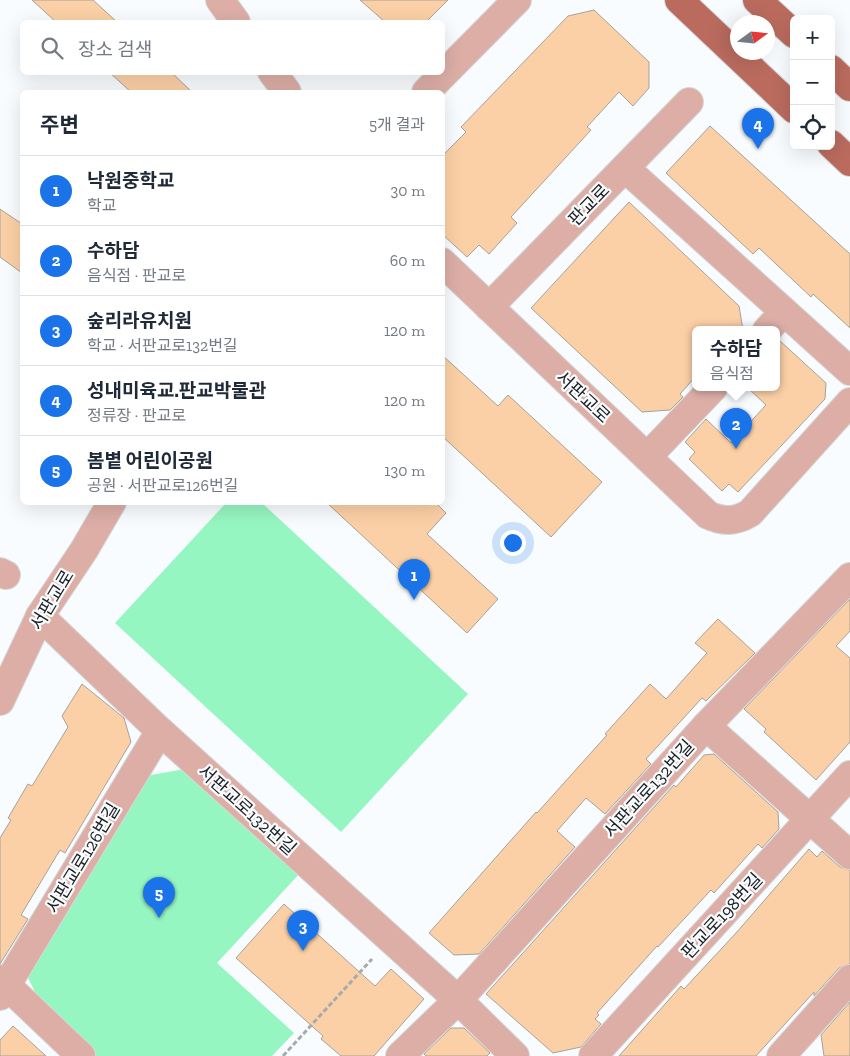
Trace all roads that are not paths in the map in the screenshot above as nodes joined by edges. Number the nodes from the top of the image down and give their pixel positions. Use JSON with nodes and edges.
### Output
{"nodes":[{"id":1,"x":220,"y":0,"type":"edge"},
{"id":2,"x":517,"y":0,"type":"edge"},
{"id":3,"x":680,"y":0,"type":"edge"},
{"id":4,"x":757,"y":0,"type":"edge"},
{"id":5,"x":235,"y":20,"type":"edge"},
{"id":6,"x":790,"y":30,"type":"edge"},
{"id":7,"x":445,"y":73,"type":"edge"},
{"id":8,"x":835,"y":73,"type":"edge"},
{"id":9,"x":274,"y":75,"type":"edge"},
{"id":10,"x":443,"y":75,"type":"edge"},
{"id":11,"x":850,"y":86,"type":"edge"},
{"id":12,"x":286,"y":90,"type":"edge"},
{"id":13,"x":428,"y":90,"type":"edge"},
{"id":14,"x":689,"y":102,"type":"dead end"},
{"id":15,"x":790,"y":105,"type":"edge"},
{"id":16,"x":835,"y":148,"type":"edge"},
{"id":17,"x":850,"y":162,"type":"edge"},
{"id":18,"x":625,"y":168,"type":"junction"},
{"id":19,"x":445,"y":265,"type":"edge"},
{"id":20,"x":489,"y":308,"type":"junction"},
{"id":21,"x":776,"y":321,"type":"edge"},
{"id":22,"x":850,"y":371,"type":"edge"},
{"id":23,"x":710,"y":391,"type":"edge"},
{"id":24,"x":850,"y":402,"type":"edge"},
{"id":25,"x":647,"y":457,"type":"junction"},
{"id":26,"x":110,"y":505,"type":"edge"},
{"id":27,"x":850,"y":577,"type":"edge"},
{"id":28,"x":40,"y":616,"type":"junction"},
{"id":29,"x":0,"y":701,"type":"edge"},
{"id":30,"x":706,"y":726,"type":"junction"},
{"id":31,"x":160,"y":731,"type":"junction"},
{"id":32,"x":850,"y":776,"type":"edge"},
{"id":33,"x":811,"y":819,"type":"junction"},
{"id":34,"x":850,"y":855,"type":"edge"},
{"id":35,"x":850,"y":979,"type":"edge"},
{"id":36,"x":2,"y":986,"type":"edge"},
{"id":37,"x":458,"y":1000,"type":"junction"},
{"id":38,"x":790,"y":1053,"type":"edge"},
{"id":39,"x":81,"y":1056,"type":"edge"},
{"id":40,"x":400,"y":1056,"type":"edge"},
{"id":41,"x":514,"y":1056,"type":"edge"},
{"id":42,"x":593,"y":1056,"type":"edge"}],
"edges":[{"from":1,"to":5,"type":"street"},
{"from":2,"to":7,"type":"street"},
{"from":3,"to":15,"type":"main road"},
{"from":4,"to":6,"type":"main road"},
{"from":8,"to":11,"type":"main road"},
{"from":9,"to":12,"type":"street"},
{"from":10,"to":13,"type":"street"},
{"from":14,"to":18,"type":"street","name":"판교로"},
{"from":16,"to":17,"type":"main road"},
{"from":18,"to":20,"type":"street","name":"판교로"},
{"from":18,"to":21,"type":"street"},
{"from":19,"to":20,"type":"street","name":"서판교로"},
{"from":20,"to":25,"type":"street","name":"서판교로"},
{"from":21,"to":22,"type":"street"},
{"from":23,"to":25,"type":"street"},
{"from":24,"to":25,"type":"street","name":"서판교로"},
{"from":26,"to":28,"type":"street","name":"서판교로"},
{"from":27,"to":30,"type":"street"},
{"from":28,"to":29,"type":"street","name":"서판교로"},
{"from":28,"to":31,"type":"street","name":"서판교로132번길"},
{"from":30,"to":33,"type":"street","name":"서판교로132번길"},
{"from":30,"to":37,"type":"street","name":"서판교로132번길"},
{"from":31,"to":36,"type":"street","name":"서판교로126번길"},
{"from":31,"to":37,"type":"street","name":"서판교로132번길"},
{"from":32,"to":33,"type":"street","name":"판교로198번길"},
{"from":33,"to":34,"type":"street","name":"서판교로132번길"},
{"from":33,"to":42,"type":"street","name":"판교로198번길"},
{"from":35,"to":38,"type":"street"},
{"from":36,"to":39,"type":"street","name":"서판교로126번길"},
{"from":37,"to":40,"type":"street"},
{"from":37,"to":41,"type":"street","name":"서판교로132번길"}]}
